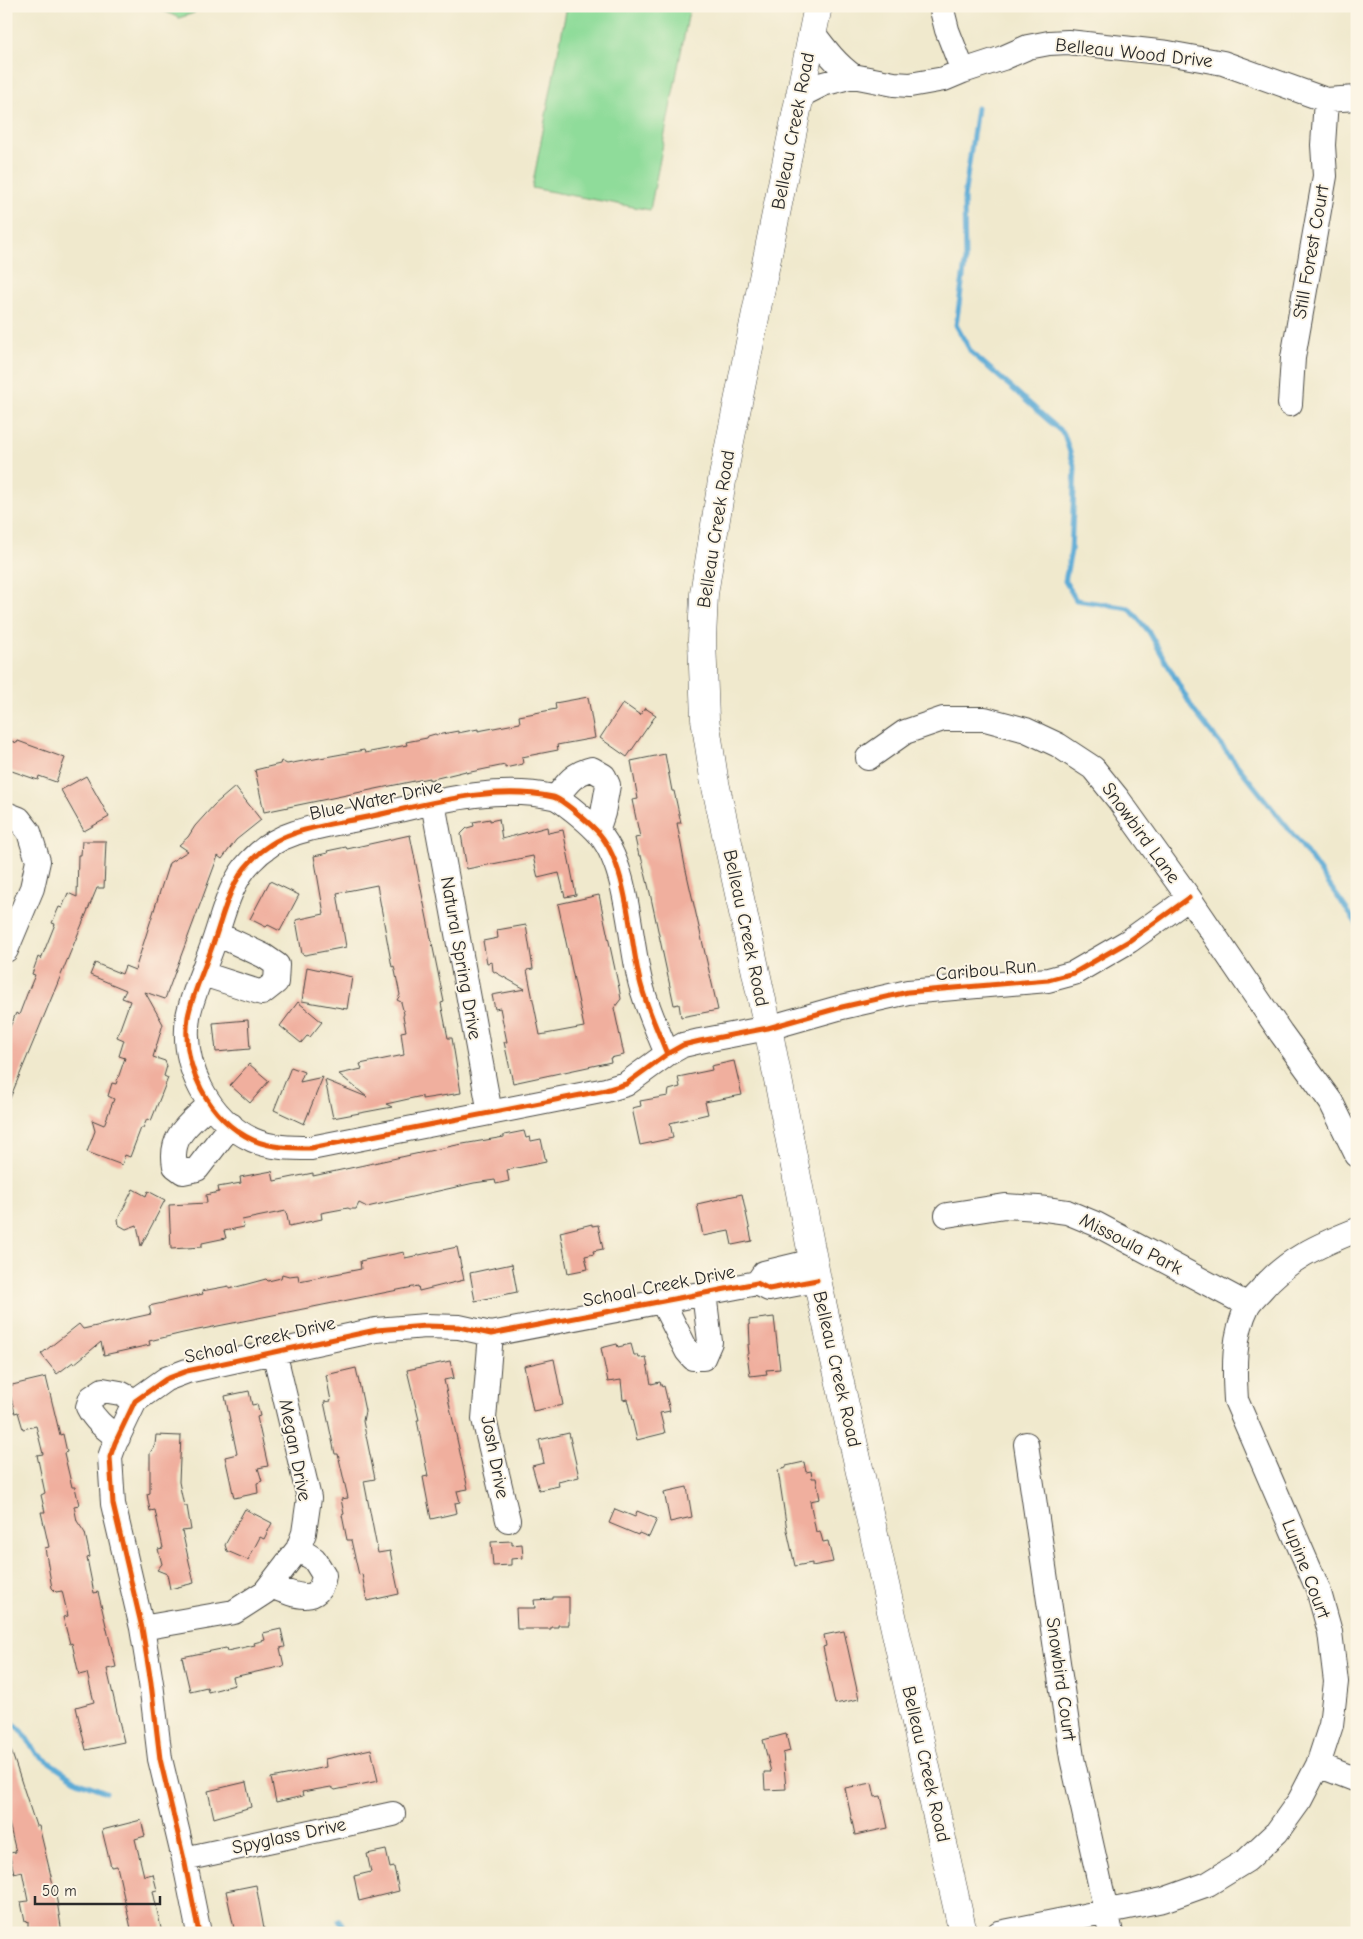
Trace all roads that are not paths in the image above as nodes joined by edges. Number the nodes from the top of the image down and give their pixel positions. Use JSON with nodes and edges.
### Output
{"nodes":[{"id":1,"x":818,"y":6,"type":"edge"},
{"id":2,"x":941,"y":6,"type":"edge"},
{"id":3,"x":813,"y":33,"type":"junction"},
{"id":4,"x":963,"y":71,"type":"junction"},
{"id":5,"x":853,"y":76,"type":"junction"},
{"id":6,"x":801,"y":95,"type":"junction"},
{"id":7,"x":1357,"y":98,"type":"edge"},
{"id":8,"x":1326,"y":100,"type":"junction"},
{"id":9,"x":1290,"y":404,"type":"dead end"},
{"id":10,"x":868,"y":758,"type":"dead end"},
{"id":11,"x":556,"y":798,"type":"junction"},
{"id":12,"x":433,"y":803,"type":"junction"},
{"id":13,"x":13,"y":816,"type":"edge"},
{"id":14,"x":597,"y":831,"type":"junction"},
{"id":15,"x":1189,"y":898,"type":"junction"},
{"id":16,"x":217,"y":934,"type":"junction"},
{"id":17,"x":6,"y":950,"type":"edge"},
{"id":18,"x":203,"y":974,"type":"junction"},
{"id":19,"x":768,"y":1028,"type":"junction"},
{"id":20,"x":667,"y":1054,"type":"junction"},
{"id":21,"x":210,"y":1104,"type":"junction"},
{"id":22,"x":490,"y":1113,"type":"junction"},
{"id":23,"x":231,"y":1125,"type":"junction"},
{"id":24,"x":1357,"y":1155,"type":"edge"},
{"id":25,"x":947,"y":1215,"type":"dead end"},
{"id":26,"x":1357,"y":1230,"type":"edge"},
{"id":27,"x":816,"y":1271,"type":"junction"},
{"id":28,"x":704,"y":1293,"type":"junction"},
{"id":29,"x":662,"y":1301,"type":"junction"},
{"id":30,"x":1248,"y":1305,"type":"junction"},
{"id":31,"x":491,"y":1334,"type":"junction"},
{"id":32,"x":274,"y":1351,"type":"junction"},
{"id":33,"x":135,"y":1401,"type":"junction"},
{"id":34,"x":118,"y":1438,"type":"junction"},
{"id":35,"x":1026,"y":1444,"type":"dead end"},
{"id":36,"x":508,"y":1520,"type":"dead end"},
{"id":37,"x":298,"y":1548,"type":"junction"},
{"id":38,"x":271,"y":1586,"type":"junction"},
{"id":39,"x":142,"y":1628,"type":"junction"},
{"id":40,"x":1318,"y":1765,"type":"junction"},
{"id":41,"x":1357,"y":1780,"type":"edge"},
{"id":42,"x":393,"y":1814,"type":"dead end"},
{"id":43,"x":184,"y":1859,"type":"junction"},
{"id":44,"x":1108,"y":1923,"type":"edge"},
{"id":45,"x":199,"y":1933,"type":"edge"},
{"id":46,"x":963,"y":1933,"type":"edge"},
{"id":47,"x":999,"y":1933,"type":"edge"}],
"edges":[{"from":1,"to":3,"type":"main road","name":"Belleau Creek Road"},
{"from":2,"to":4,"type":"street"},
{"from":3,"to":5,"type":"street","name":"Belleau Wood Drive"},
{"from":3,"to":6,"type":"main road","name":"Belleau Creek Road"},
{"from":4,"to":5,"type":"street","name":"Belleau Wood Drive"},
{"from":4,"to":8,"type":"street","name":"Belleau Wood Drive"},
{"from":5,"to":6,"type":"street","name":"Belleau Wood Drive"},
{"from":6,"to":19,"type":"main road","name":"Belleau Creek Road"},
{"from":7,"to":8,"type":"street","name":"Belleau Wood Drive"},
{"from":8,"to":9,"type":"street","name":"Still Forest Court"},
{"from":10,"to":15,"type":"street","name":"Snowbird Lane"},
{"from":11,"to":12,"type":"street","name":"Blue Water Drive"},
{"from":11,"to":14,"type":"street","name":"Blue Water Drive"},
{"from":11,"to":14,"type":"street"},
{"from":12,"to":16,"type":"street","name":"Blue Water Drive"},
{"from":12,"to":22,"type":"street","name":"Natural Spring Drive"},
{"from":13,"to":17,"type":"street"},
{"from":14,"to":20,"type":"street","name":"Blue Water Drive"},
{"from":15,"to":19,"type":"street","name":"Caribou Run"},
{"from":15,"to":24,"type":"street","name":"Snowbird Lane"},
{"from":16,"to":18,"type":"street","name":"Blue Water Drive"},
{"from":16,"to":18,"type":"street"},
{"from":18,"to":21,"type":"street","name":"Blue Water Drive"},
{"from":19,"to":20,"type":"street","name":"Blue Water Drive"},
{"from":19,"to":27,"type":"main road","name":"Belleau Creek Road"},
{"from":20,"to":22,"type":"street","name":"Blue Water Drive"},
{"from":21,"to":23,"type":"street","name":"Blue Water Drive"},
{"from":21,"to":23,"type":"street"},
{"from":22,"to":23,"type":"street","name":"Blue Water Drive"},
{"from":25,"to":30,"type":"street","name":"Missoula Park"},
{"from":26,"to":30,"type":"street","name":"Lupine Court"},
{"from":27,"to":28,"type":"street","name":"Schoal Creek Drive"},
{"from":27,"to":46,"type":"main road","name":"Belleau Creek Road"},
{"from":28,"to":29,"type":"street","name":"Schoal Creek Drive"},
{"from":28,"to":29,"type":"street","name":"Schoal Creek Drive"},
{"from":29,"to":31,"type":"street","name":"Schoal Creek Drive"},
{"from":30,"to":40,"type":"street","name":"Lupine Court"},
{"from":31,"to":32,"type":"street","name":"Schoal Creek Drive"},
{"from":31,"to":36,"type":"street","name":"Josh Drive"},
{"from":32,"to":33,"type":"street","name":"Schoal Creek Drive"},
{"from":32,"to":37,"type":"street","name":"Megan Drive"},
{"from":33,"to":34,"type":"street","name":"Schoal Creek Drive"},
{"from":33,"to":34,"type":"street"},
{"from":34,"to":39,"type":"street","name":"Schoal Creek Drive"},
{"from":35,"to":44,"type":"street","name":"Snowbird Court"},
{"from":37,"to":38,"type":"street","name":"Megan Drive"},
{"from":37,"to":38,"type":"street"},
{"from":38,"to":39,"type":"street","name":"Megan Drive"},
{"from":39,"to":43,"type":"street","name":"Schoal Creek Drive"},
{"from":40,"to":41,"type":"street"},
{"from":40,"to":44,"type":"street","name":"Lupine Court"},
{"from":42,"to":43,"type":"street","name":"Spyglass Drive"},
{"from":43,"to":45,"type":"street","name":"Schoal Creek Drive"},
{"from":44,"to":47,"type":"street","name":"Lupine Court"}]}
